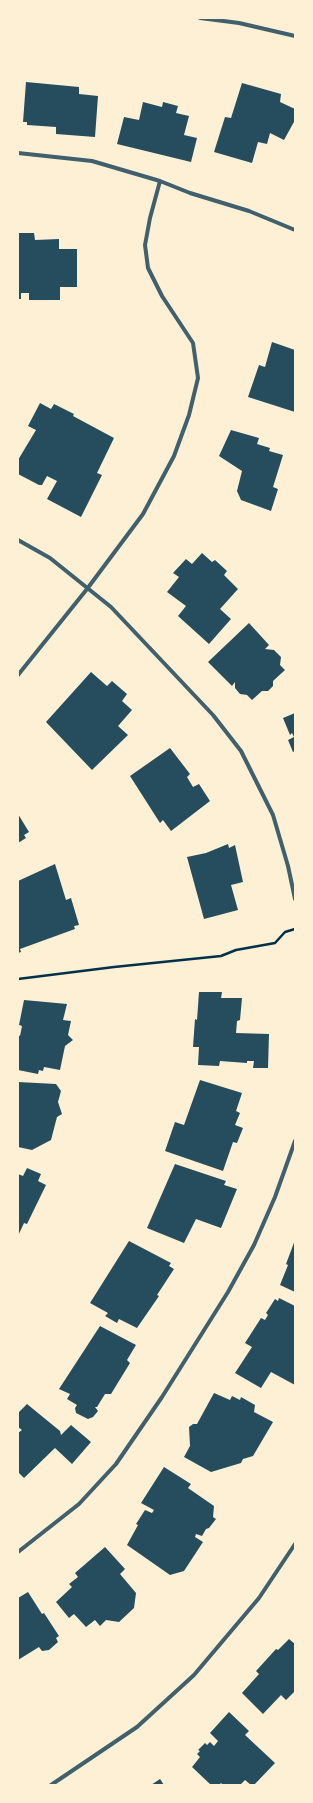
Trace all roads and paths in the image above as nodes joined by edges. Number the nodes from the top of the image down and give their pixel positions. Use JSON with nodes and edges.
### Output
{"nodes":[{"id":1,"x":200,"y":18,"type":"edge"},
{"id":2,"x":295,"y":36,"type":"edge"},
{"id":3,"x":18,"y":153,"type":"edge"},
{"id":4,"x":160,"y":181,"type":"junction"},
{"id":5,"x":295,"y":230,"type":"edge"},
{"id":6,"x":18,"y":540,"type":"edge"},
{"id":7,"x":87,"y":589,"type":"junction"},
{"id":8,"x":18,"y":675,"type":"edge"},
{"id":9,"x":295,"y":899,"type":"edge"},
{"id":10,"x":295,"y":929,"type":"edge"},
{"id":11,"x":18,"y":979,"type":"edge"},
{"id":12,"x":295,"y":1141,"type":"edge"},
{"id":13,"x":295,"y":1544,"type":"edge"},
{"id":14,"x":18,"y":1552,"type":"edge"},
{"id":15,"x":51,"y":1785,"type":"edge"}],
"edges":[{"from":1,"to":2,"type":"street"},
{"from":3,"to":4,"type":"street"},
{"from":4,"to":5,"type":"street"},
{"from":4,"to":7,"type":"street"},
{"from":6,"to":7,"type":"street"},
{"from":7,"to":8,"type":"street"},
{"from":7,"to":9,"type":"street"},
{"from":10,"to":11,"type":"path"},
{"from":12,"to":14,"type":"street"},
{"from":13,"to":15,"type":"street"}]}
